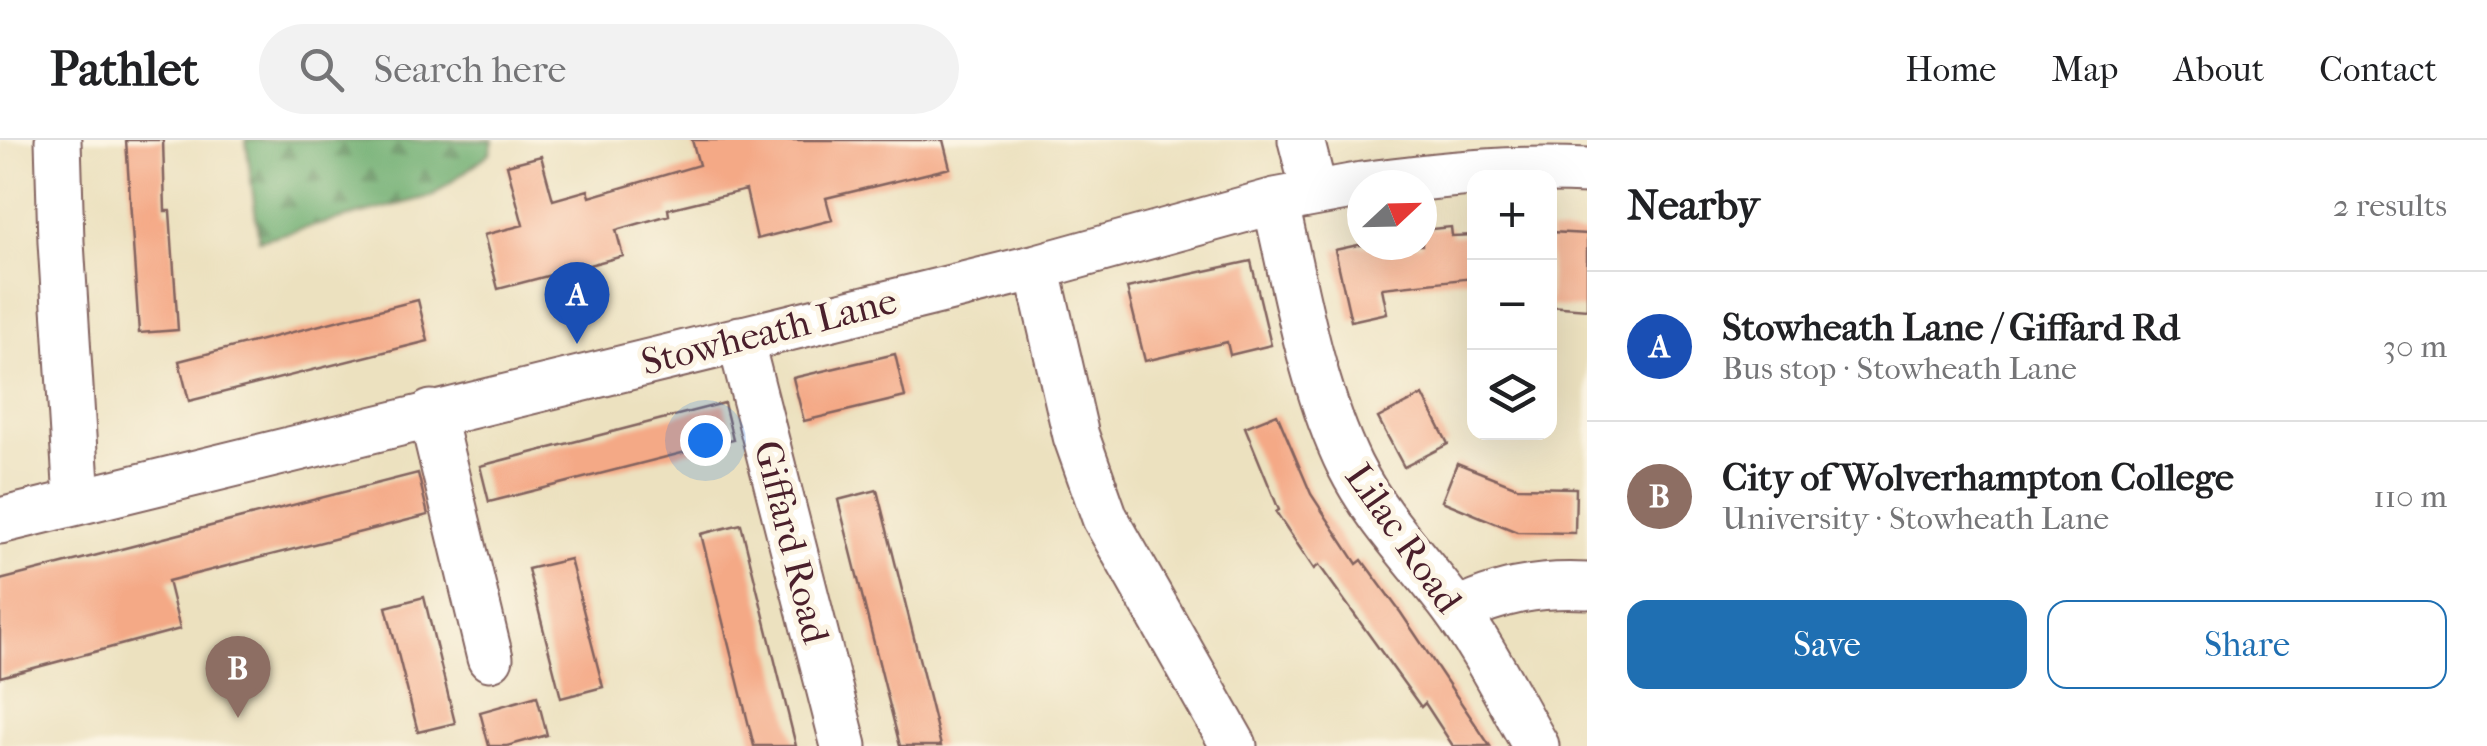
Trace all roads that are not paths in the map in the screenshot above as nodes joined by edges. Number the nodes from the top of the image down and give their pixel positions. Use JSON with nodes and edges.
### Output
{"nodes":[{"id":1,"x":58,"y":140,"type":"edge"},
{"id":2,"x":1301,"y":140,"type":"edge"},
{"id":3,"x":1587,"y":171,"type":"edge"},
{"id":4,"x":1437,"y":175,"type":"edge"},
{"id":5,"x":1347,"y":187,"type":"edge"},
{"id":6,"x":1294,"y":196,"type":"junction"},
{"id":7,"x":1037,"y":266,"type":"junction"},
{"id":8,"x":740,"y":339,"type":"junction"},
{"id":9,"x":431,"y":413,"type":"junction"},
{"id":10,"x":77,"y":500,"type":"junction"},
{"id":11,"x":0,"y":521,"type":"edge"},
{"id":12,"x":1587,"y":586,"type":"edge"},
{"id":13,"x":1456,"y":612,"type":"junction"},
{"id":14,"x":490,"y":658,"type":"dead end"},
{"id":15,"x":844,"y":746,"type":"edge"},
{"id":16,"x":1234,"y":746,"type":"edge"},
{"id":17,"x":1536,"y":746,"type":"edge"}],
"edges":[{"from":1,"to":10,"type":"street"},
{"from":2,"to":6,"type":"street","name":"Lilac Road"},
{"from":3,"to":4,"type":"street","name":"Stowheath Lane"},
{"from":5,"to":6,"type":"street","name":"Stowheath Lane"},
{"from":6,"to":7,"type":"street","name":"Stowheath Lane"},
{"from":6,"to":13,"type":"street","name":"Lilac Road"},
{"from":7,"to":8,"type":"street","name":"Stowheath Lane"},
{"from":7,"to":16,"type":"street"},
{"from":8,"to":9,"type":"street","name":"Stowheath Lane"},
{"from":8,"to":15,"type":"street","name":"Giffard Road"},
{"from":9,"to":10,"type":"street","name":"Stowheath Lane"},
{"from":9,"to":14,"type":"street"},
{"from":10,"to":11,"type":"street","name":"Stowheath Lane"},
{"from":12,"to":13,"type":"street"},
{"from":13,"to":17,"type":"street","name":"Lilac Road"}]}
